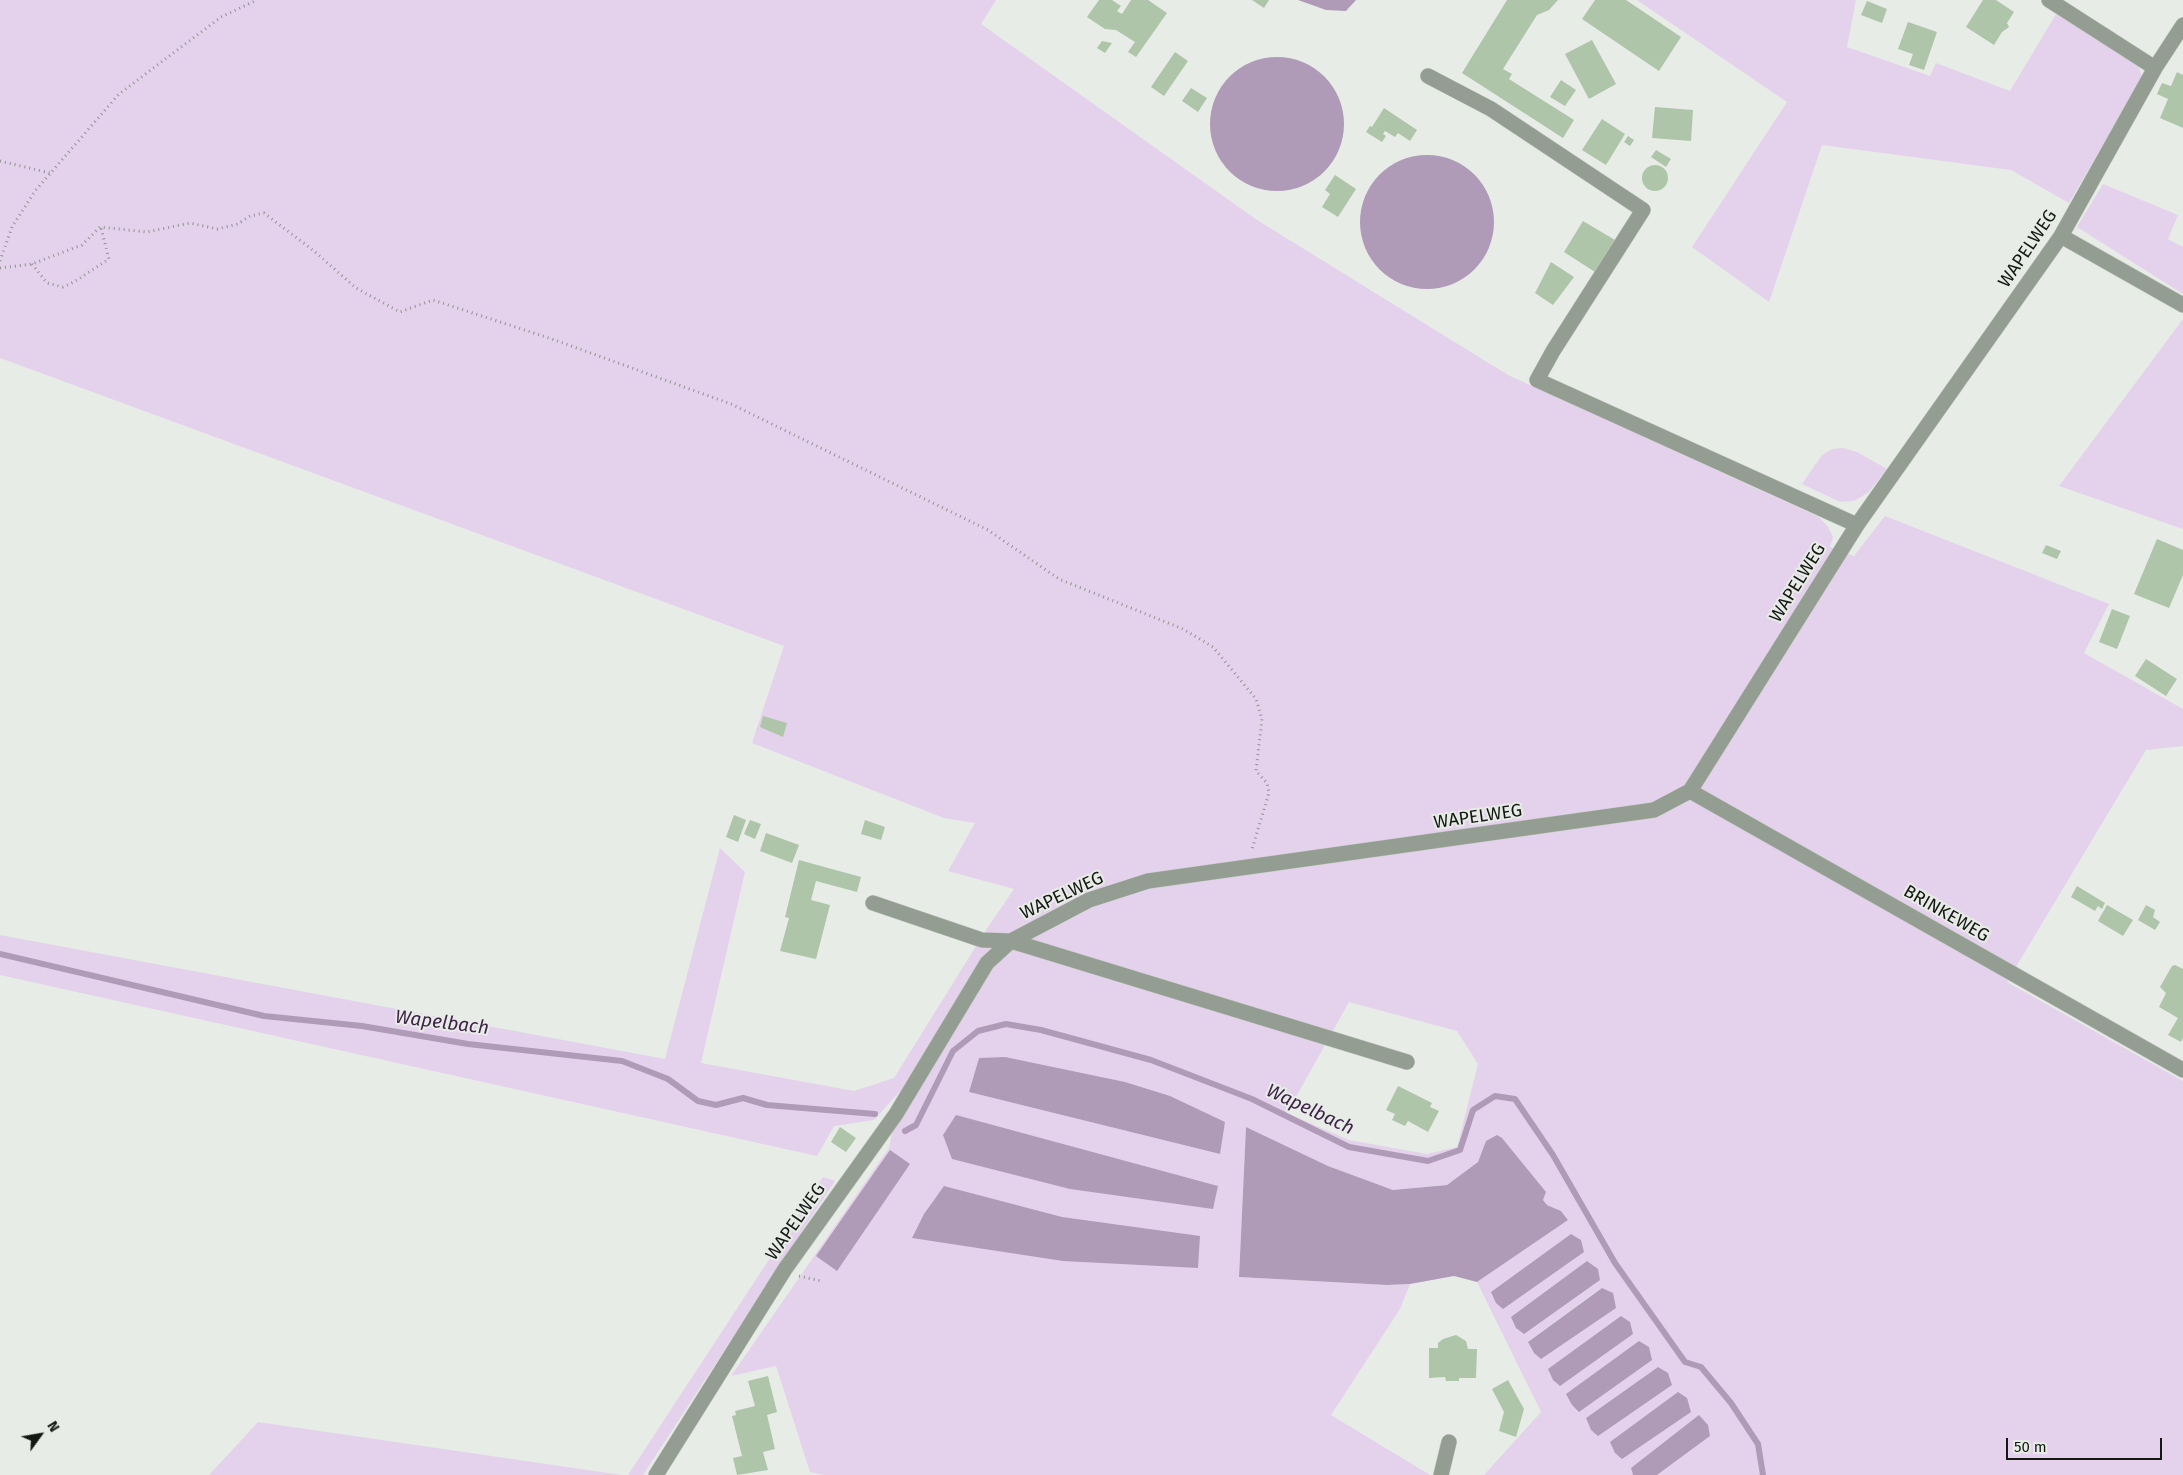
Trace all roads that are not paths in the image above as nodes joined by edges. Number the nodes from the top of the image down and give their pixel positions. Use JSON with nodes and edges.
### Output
{"nodes":[{"id":1,"x":2049,"y":0,"type":"edge"},
{"id":2,"x":2183,"y":25,"type":"edge"},
{"id":3,"x":2155,"y":68,"type":"junction"},
{"id":4,"x":1428,"y":76,"type":"dead end"},
{"id":5,"x":2061,"y":236,"type":"junction"},
{"id":6,"x":2183,"y":305,"type":"edge"},
{"id":7,"x":1857,"y":525,"type":"junction"},
{"id":8,"x":1690,"y":791,"type":"junction"},
{"id":9,"x":873,"y":903,"type":"dead end"},
{"id":10,"x":1011,"y":941,"type":"junction"},
{"id":11,"x":1407,"y":1062,"type":"dead end"},
{"id":12,"x":2183,"y":1070,"type":"edge"},
{"id":13,"x":1449,"y":1442,"type":"dead end"},
{"id":14,"x":656,"y":1475,"type":"edge"},
{"id":15,"x":1441,"y":1475,"type":"edge"}],
"edges":[{"from":1,"to":3,"type":"street"},
{"from":2,"to":3,"type":"street","name":"WAPELWEG"},
{"from":3,"to":5,"type":"street","name":"WAPELWEG"},
{"from":4,"to":7,"type":"street"},
{"from":5,"to":6,"type":"street"},
{"from":5,"to":7,"type":"street","name":"WAPELWEG"},
{"from":7,"to":8,"type":"street","name":"WAPELWEG"},
{"from":8,"to":10,"type":"street","name":"WAPELWEG"},
{"from":8,"to":12,"type":"street","name":"BRINKEWEG"},
{"from":9,"to":10,"type":"street"},
{"from":10,"to":11,"type":"street"},
{"from":10,"to":14,"type":"street","name":"WAPELWEG"},
{"from":13,"to":15,"type":"street"}]}
